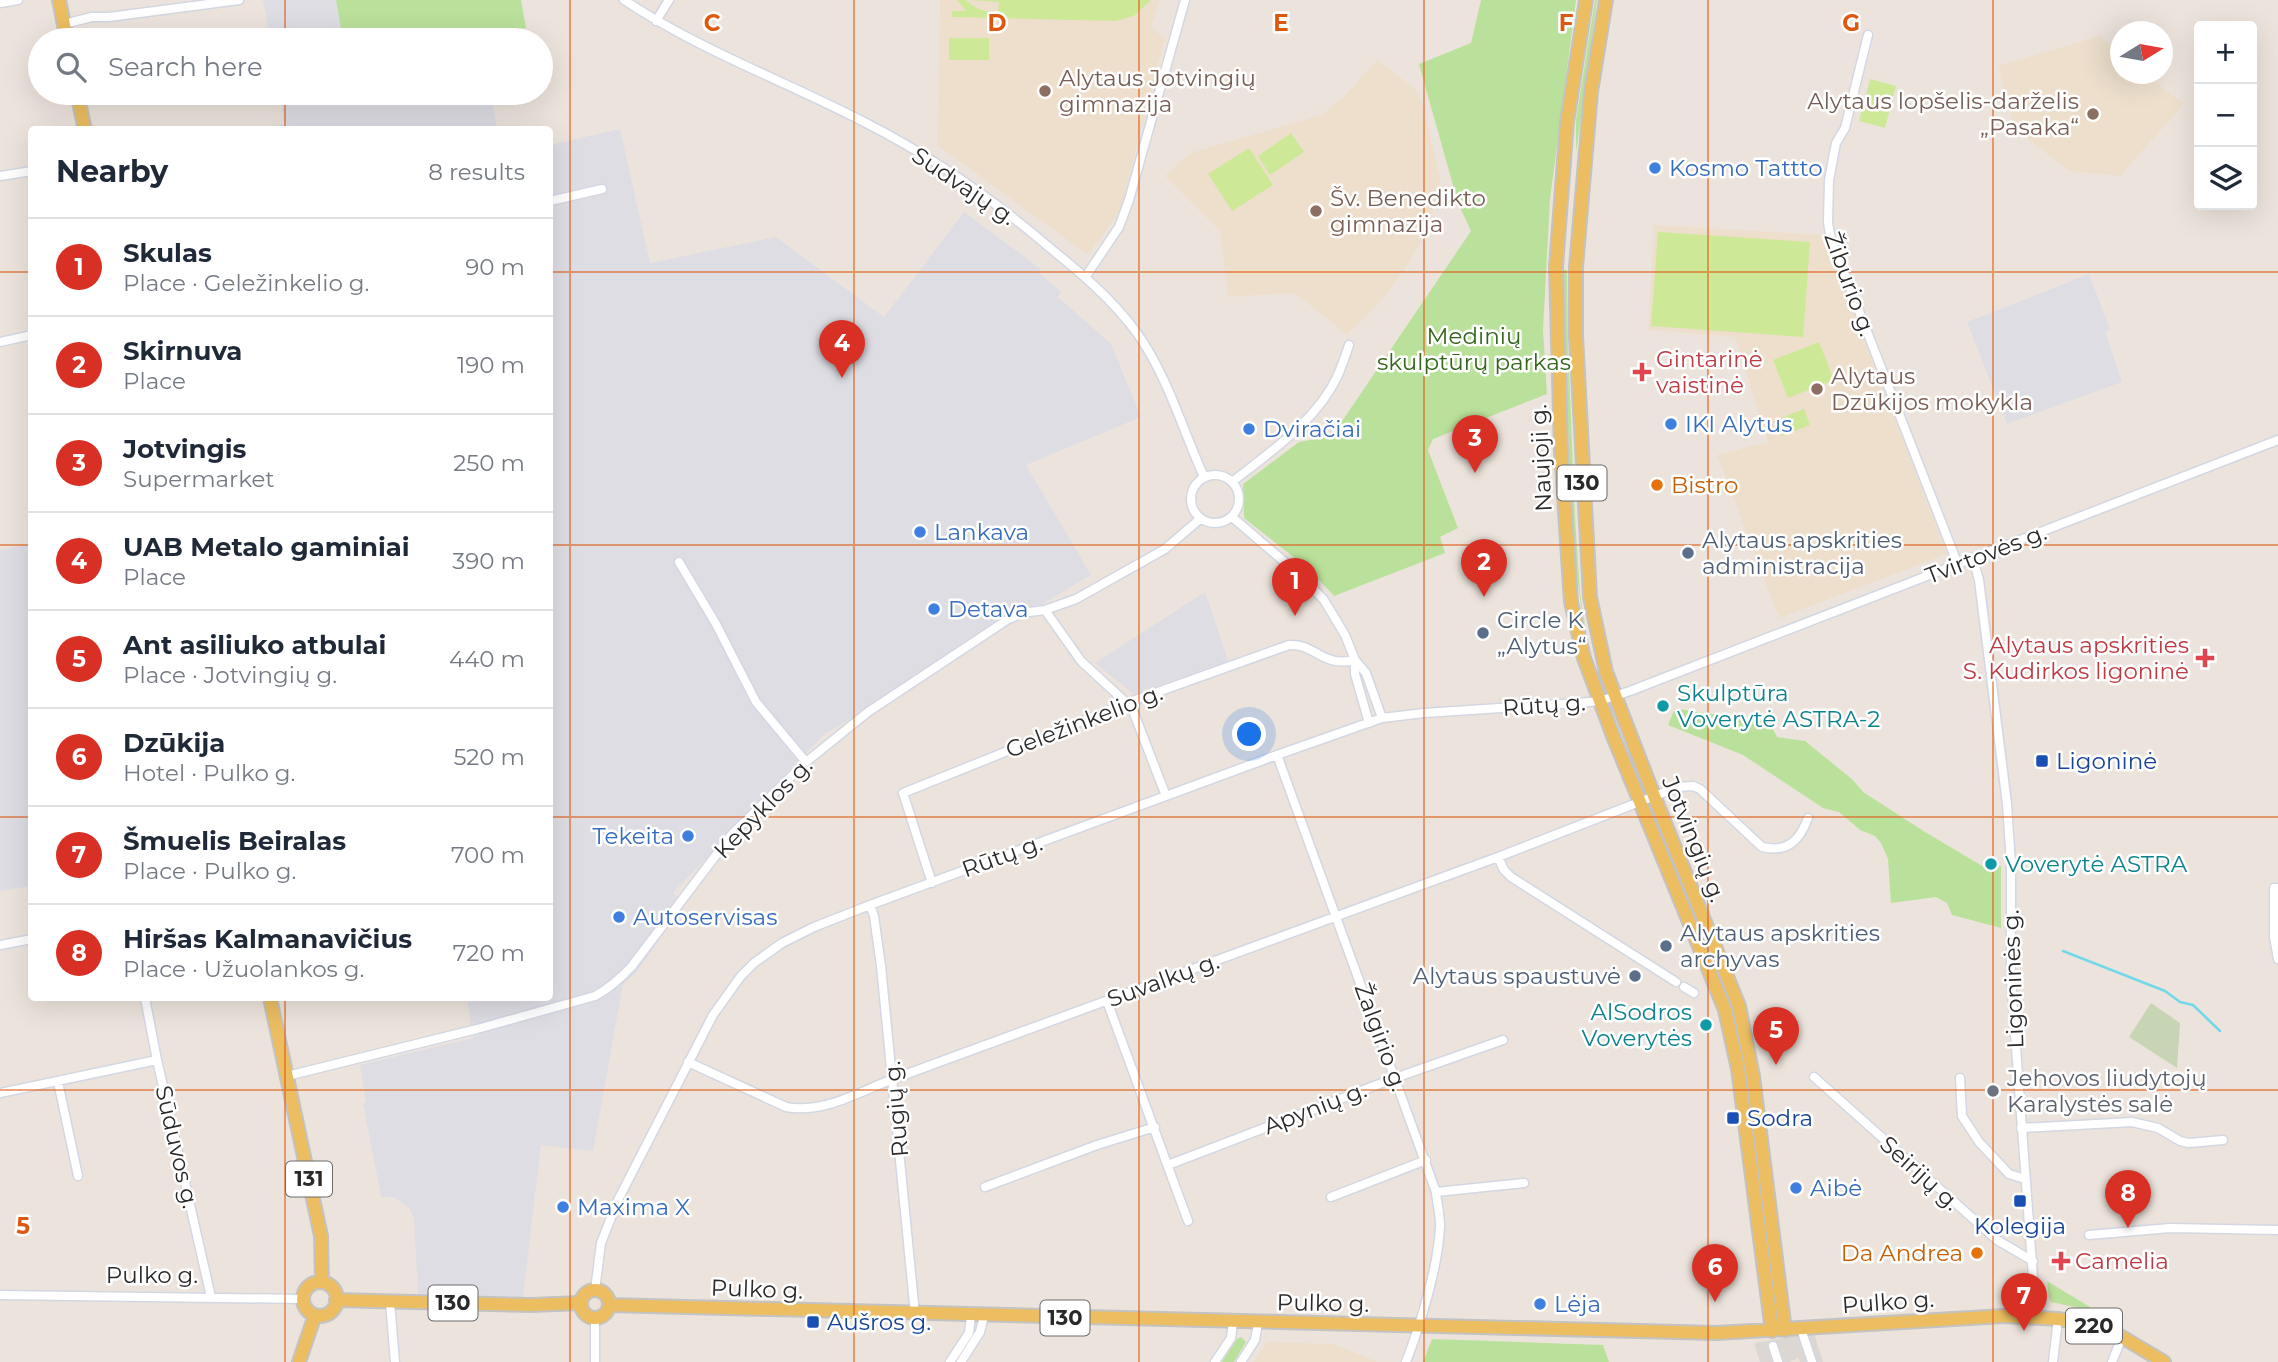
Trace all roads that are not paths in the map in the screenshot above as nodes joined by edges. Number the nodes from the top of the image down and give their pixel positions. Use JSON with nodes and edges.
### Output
{"nodes":[{"id":1,"x":18,"y":0,"type":"edge"},
{"id":2,"x":58,"y":0,"type":"edge"},
{"id":3,"x":239,"y":0,"type":"edge"},
{"id":4,"x":624,"y":0,"type":"edge"},
{"id":5,"x":669,"y":0,"type":"edge"},
{"id":6,"x":1185,"y":0,"type":"edge"},
{"id":7,"x":1587,"y":0,"type":"edge"},
{"id":8,"x":1606,"y":0,"type":"edge"},
{"id":9,"x":0,"y":3,"type":"edge"},
{"id":10,"x":656,"y":21,"type":"junction"},
{"id":11,"x":64,"y":24,"type":"junction"},
{"id":12,"x":65,"y":28,"type":"edge"},
{"id":13,"x":1868,"y":35,"type":"dead end"},
{"id":14,"x":80,"y":105,"type":"edge"},
{"id":15,"x":84,"y":126,"type":"edge"},
{"id":16,"x":28,"y":172,"type":"edge"},
{"id":17,"x":0,"y":176,"type":"edge"},
{"id":18,"x":602,"y":189,"type":"dead end"},
{"id":19,"x":553,"y":200,"type":"edge"},
{"id":20,"x":1557,"y":231,"type":"junction"},
{"id":21,"x":1578,"y":233,"type":"junction"},
{"id":22,"x":1086,"y":276,"type":"junction"},
{"id":23,"x":28,"y":336,"type":"edge"},
{"id":24,"x":0,"y":342,"type":"edge"},
{"id":25,"x":1349,"y":345,"type":"dead end"},
{"id":26,"x":2278,"y":440,"type":"edge"},
{"id":27,"x":1204,"y":477,"type":"junction"},
{"id":28,"x":1232,"y":482,"type":"junction"},
{"id":29,"x":1232,"y":517,"type":"junction"},
{"id":30,"x":1200,"y":519,"type":"junction"},
{"id":31,"x":1973,"y":559,"type":"junction"},
{"id":32,"x":678,"y":562,"type":"dead end"},
{"id":33,"x":1958,"y":565,"type":"junction"},
{"id":34,"x":1045,"y":610,"type":"junction"},
{"id":35,"x":1355,"y":660,"type":"junction"},
{"id":36,"x":1615,"y":696,"type":"junction"},
{"id":37,"x":1600,"y":701,"type":"junction"},
{"id":38,"x":1127,"y":703,"type":"junction"},
{"id":39,"x":1382,"y":718,"type":"junction"},
{"id":40,"x":1369,"y":723,"type":"junction"},
{"id":41,"x":1277,"y":755,"type":"junction"},
{"id":42,"x":806,"y":762,"type":"junction"},
{"id":43,"x":1166,"y":796,"type":"junction"},
{"id":44,"x":1654,"y":796,"type":"junction"},
{"id":45,"x":1640,"y":802,"type":"junction"},
{"id":46,"x":1808,"y":818,"type":"dead end"},
{"id":47,"x":1498,"y":857,"type":"junction"},
{"id":48,"x":932,"y":883,"type":"junction"},
{"id":49,"x":2278,"y":888,"type":"edge"},
{"id":50,"x":870,"y":905,"type":"junction"},
{"id":51,"x":1336,"y":916,"type":"junction"},
{"id":52,"x":28,"y":940,"type":"edge"},
{"id":53,"x":0,"y":945,"type":"edge"},
{"id":54,"x":2278,"y":959,"type":"edge"},
{"id":55,"x":1694,"y":993,"type":"dead end"},
{"id":56,"x":146,"y":1001,"type":"edge"},
{"id":57,"x":271,"y":1001,"type":"edge"},
{"id":58,"x":1107,"y":1001,"type":"junction"},
{"id":59,"x":1503,"y":1040,"type":"dead end"},
{"id":60,"x":157,"y":1060,"type":"junction"},
{"id":61,"x":688,"y":1062,"type":"junction"},
{"id":62,"x":287,"y":1076,"type":"junction"},
{"id":63,"x":1814,"y":1077,"type":"dead end"},
{"id":64,"x":1395,"y":1078,"type":"junction"},
{"id":65,"x":1960,"y":1078,"type":"dead end"},
{"id":66,"x":893,"y":1079,"type":"junction"},
{"id":67,"x":58,"y":1082,"type":"junction"},
{"id":68,"x":0,"y":1093,"type":"edge"},
{"id":69,"x":1155,"y":1127,"type":"junction"},
{"id":70,"x":2021,"y":1128,"type":"junction"},
{"id":71,"x":2223,"y":1140,"type":"dead end"},
{"id":72,"x":1426,"y":1160,"type":"junction"},
{"id":73,"x":1765,"y":1164,"type":"junction"},
{"id":74,"x":1168,"y":1165,"type":"junction"},
{"id":75,"x":1751,"y":1166,"type":"junction"},
{"id":76,"x":78,"y":1176,"type":"dead end"},
{"id":77,"x":2025,"y":1179,"type":"junction"},
{"id":78,"x":1524,"y":1183,"type":"dead end"},
{"id":79,"x":985,"y":1187,"type":"dead end"},
{"id":80,"x":1436,"y":1192,"type":"junction"},
{"id":81,"x":1331,"y":1197,"type":"dead end"},
{"id":82,"x":1188,"y":1221,"type":"dead end"},
{"id":83,"x":2278,"y":1230,"type":"edge"},
{"id":84,"x":2090,"y":1235,"type":"dead end"},
{"id":85,"x":2033,"y":1261,"type":"junction"},
{"id":86,"x":322,"y":1282,"type":"junction"},
{"id":87,"x":595,"y":1290,"type":"junction"},
{"id":88,"x":0,"y":1295,"type":"edge"},
{"id":89,"x":211,"y":1297,"type":"junction"},
{"id":90,"x":303,"y":1299,"type":"junction"},
{"id":91,"x":337,"y":1300,"type":"junction"},
{"id":92,"x":390,"y":1302,"type":"junction"},
{"id":93,"x":581,"y":1303,"type":"junction"},
{"id":94,"x":609,"y":1305,"type":"junction"},
{"id":95,"x":915,"y":1314,"type":"junction"},
{"id":96,"x":315,"y":1315,"type":"junction"},
{"id":97,"x":971,"y":1316,"type":"junction"},
{"id":98,"x":984,"y":1316,"type":"junction"},
{"id":99,"x":595,"y":1318,"type":"junction"},
{"id":100,"x":2036,"y":1318,"type":"junction"},
{"id":101,"x":2058,"y":1319,"type":"junction"},
{"id":102,"x":1233,"y":1322,"type":"junction"},
{"id":103,"x":1258,"y":1323,"type":"junction"},
{"id":104,"x":1420,"y":1327,"type":"junction"},
{"id":105,"x":1779,"y":1330,"type":"junction"},
{"id":106,"x":1803,"y":1335,"type":"dead end"},
{"id":107,"x":2122,"y":1337,"type":"junction"},
{"id":108,"x":1773,"y":1346,"type":"dead end"},
{"id":109,"x":299,"y":1362,"type":"edge"},
{"id":110,"x":396,"y":1362,"type":"edge"},
{"id":111,"x":596,"y":1362,"type":"edge"},
{"id":112,"x":950,"y":1362,"type":"edge"},
{"id":113,"x":961,"y":1362,"type":"edge"},
{"id":114,"x":1215,"y":1362,"type":"edge"},
{"id":115,"x":1241,"y":1362,"type":"edge"},
{"id":116,"x":1406,"y":1362,"type":"edge"},
{"id":117,"x":1778,"y":1362,"type":"edge"},
{"id":118,"x":1812,"y":1362,"type":"edge"},
{"id":119,"x":2053,"y":1362,"type":"edge"},
{"id":120,"x":2112,"y":1362,"type":"edge"},
{"id":121,"x":2164,"y":1362,"type":"edge"}],
"edges":[{"from":1,"to":9,"type":"street"},
{"from":2,"to":11,"type":"main road"},
{"from":3,"to":11,"type":"street"},
{"from":4,"to":10,"type":"street","name":"Sudvajų g."},
{"from":5,"to":10,"type":"street"},
{"from":6,"to":22,"type":"street"},
{"from":7,"to":20,"type":"main road","name":"Naujoji g.","number":"130"},
{"from":8,"to":21,"type":"main road","name":"Naujoji g.","number":"130"},
{"from":10,"to":22,"type":"street","name":"Sudvajų g."},
{"from":11,"to":12,"type":"main road"},
{"from":13,"to":33,"type":"street","name":"Žiburio g."},
{"from":14,"to":15,"type":"main road"},
{"from":16,"to":17,"type":"street"},
{"from":18,"to":19,"type":"street"},
{"from":20,"to":21,"type":"main road"},
{"from":20,"to":37,"type":"main road","name":"Naujoji g.","number":"130"},
{"from":21,"to":36,"type":"main road","name":"Naujoji g.","number":"130"},
{"from":22,"to":27,"type":"street","name":"Sudvajų g."},
{"from":23,"to":24,"type":"street"},
{"from":25,"to":28,"type":"street"},
{"from":26,"to":31,"type":"street","name":"Tvirtovės g."},
{"from":27,"to":28,"type":"street"},
{"from":27,"to":30,"type":"street"},
{"from":28,"to":29,"type":"street"},
{"from":29,"to":30,"type":"street"},
{"from":29,"to":35,"type":"street"},
{"from":30,"to":34,"type":"street","name":"Kepyklos g."},
{"from":31,"to":33,"type":"street","name":"Tvirtovės g."},
{"from":31,"to":70,"type":"street","name":"Ligoninės g."},
{"from":32,"to":42,"type":"street"},
{"from":33,"to":36,"type":"street","name":"Tvirtovės g."},
{"from":34,"to":38,"type":"street"},
{"from":34,"to":42,"type":"street","name":"Kepyklos g."},
{"from":35,"to":38,"type":"street","name":"Geležinkelio g."},
{"from":35,"to":39,"type":"street"},
{"from":35,"to":40,"type":"street"},
{"from":36,"to":37,"type":"street","name":"Rūtų g."},
{"from":36,"to":44,"type":"main road","name":"Jotvingių g."},
{"from":37,"to":39,"type":"street","name":"Rūtų g."},
{"from":37,"to":45,"type":"main road","name":"Jotvingių g.","number":"130"},
{"from":38,"to":43,"type":"street"},
{"from":38,"to":48,"type":"street","name":"Geležinkelio g."},
{"from":39,"to":40,"type":"street","name":"Rūtų g."},
{"from":40,"to":41,"type":"street","name":"Rūtų g."},
{"from":41,"to":43,"type":"street","name":"Rūtų g."},
{"from":41,"to":51,"type":"street","name":"Žalgirio g."},
{"from":42,"to":62,"type":"street","name":"Kepyklos g."},
{"from":43,"to":48,"type":"street","name":"Rūtų g."},
{"from":44,"to":45,"type":"street","name":"Suvalkų g."},
{"from":44,"to":46,"type":"street","name":"Suvalkų g."},
{"from":44,"to":73,"type":"main road","name":"Jotvingių g."},
{"from":45,"to":47,"type":"street","name":"Suvalkų g."},
{"from":45,"to":75,"type":"main road","name":"Jotvingių g.","number":"130"},
{"from":47,"to":51,"type":"street","name":"Suvalkų g."},
{"from":47,"to":55,"type":"street"},
{"from":48,"to":50,"type":"street","name":"Rūtų g."},
{"from":49,"to":54,"type":"street"},
{"from":50,"to":61,"type":"street","name":"Rūtų g."},
{"from":50,"to":66,"type":"street","name":"Rugių g."},
{"from":51,"to":58,"type":"street","name":"Suvalkų g."},
{"from":51,"to":64,"type":"street","name":"Žalgirio g."},
{"from":52,"to":53,"type":"street"},
{"from":56,"to":60,"type":"street","name":"Sūduvos g."},
{"from":57,"to":62,"type":"main road","number":"131"},
{"from":58,"to":66,"type":"street","name":"Suvalkų g."},
{"from":58,"to":69,"type":"street"},
{"from":59,"to":64,"type":"street","name":"Apynių g."},
{"from":60,"to":67,"type":"street"},
{"from":60,"to":89,"type":"street","name":"Sūduvos g."},
{"from":61,"to":66,"type":"street","name":"Suvalkų g."},
{"from":61,"to":87,"type":"street","name":"Rūtų g."},
{"from":62,"to":86,"type":"main road","number":"131"},
{"from":63,"to":85,"type":"street","name":"Seirijų g."},
{"from":64,"to":72,"type":"street","name":"Žalgirio g."},
{"from":64,"to":74,"type":"street","name":"Apynių g."},
{"from":65,"to":77,"type":"street"},
{"from":66,"to":95,"type":"street","name":"Rugių g."},
{"from":67,"to":68,"type":"street"},
{"from":67,"to":76,"type":"street"},
{"from":69,"to":74,"type":"street"},
{"from":69,"to":79,"type":"street"},
{"from":70,"to":71,"type":"street"},
{"from":70,"to":77,"type":"street","name":"Ligoninės g."},
{"from":72,"to":80,"type":"street","name":"Žalgirio g."},
{"from":72,"to":81,"type":"street"},
{"from":73,"to":75,"type":"main road"},
{"from":73,"to":105,"type":"main road","name":"Jotvingių g."},
{"from":74,"to":82,"type":"street"},
{"from":75,"to":105,"type":"main road","name":"Jotvingių g.","number":"130"},
{"from":77,"to":85,"type":"street","name":"Ligoninės g."},
{"from":78,"to":80,"type":"street"},
{"from":80,"to":104,"type":"street","name":"Žalgirio g."},
{"from":83,"to":84,"type":"street"},
{"from":85,"to":100,"type":"street","name":"Ligoninės g."},
{"from":86,"to":90,"type":"main road"},
{"from":86,"to":91,"type":"main road"},
{"from":87,"to":93,"type":"main road"},
{"from":87,"to":94,"type":"main road"},
{"from":88,"to":89,"type":"street","name":"Pulko g."},
{"from":89,"to":90,"type":"street","name":"Pulko g."},
{"from":90,"to":96,"type":"main road"},
{"from":91,"to":92,"type":"main road","number":"130"},
{"from":91,"to":96,"type":"main road"},
{"from":92,"to":93,"type":"main road","number":"130"},
{"from":92,"to":110,"type":"street"},
{"from":93,"to":99,"type":"main road"},
{"from":94,"to":95,"type":"main road","name":"Pulko g.","number":"130"},
{"from":94,"to":99,"type":"main road"},
{"from":95,"to":97,"type":"main road","name":"Pulko g.","number":"130"},
{"from":96,"to":109,"type":"main road"},
{"from":97,"to":98,"type":"main road","name":"Pulko g.","number":"130"},
{"from":97,"to":112,"type":"street"},
{"from":98,"to":102,"type":"main road","name":"Pulko g.","number":"130"},
{"from":98,"to":113,"type":"street"},
{"from":99,"to":111,"type":"street"},
{"from":100,"to":101,"type":"main road","number":"220"},
{"from":100,"to":105,"type":"main road","name":"Pulko g.","number":"220"},
{"from":101,"to":107,"type":"main road","number":"220"},
{"from":101,"to":119,"type":"street"},
{"from":102,"to":103,"type":"main road","name":"Pulko g.","number":"130"},
{"from":102,"to":114,"type":"street"},
{"from":103,"to":104,"type":"main road","name":"Pulko g.","number":"130"},
{"from":103,"to":115,"type":"street"},
{"from":104,"to":105,"type":"main road","name":"Pulko g.","number":"130"},
{"from":104,"to":116,"type":"street","name":"Žalgirio g."},
{"from":106,"to":118,"type":"street"},
{"from":107,"to":120,"type":"street"},
{"from":107,"to":121,"type":"main road","number":"220"},
{"from":108,"to":117,"type":"street"}]}
